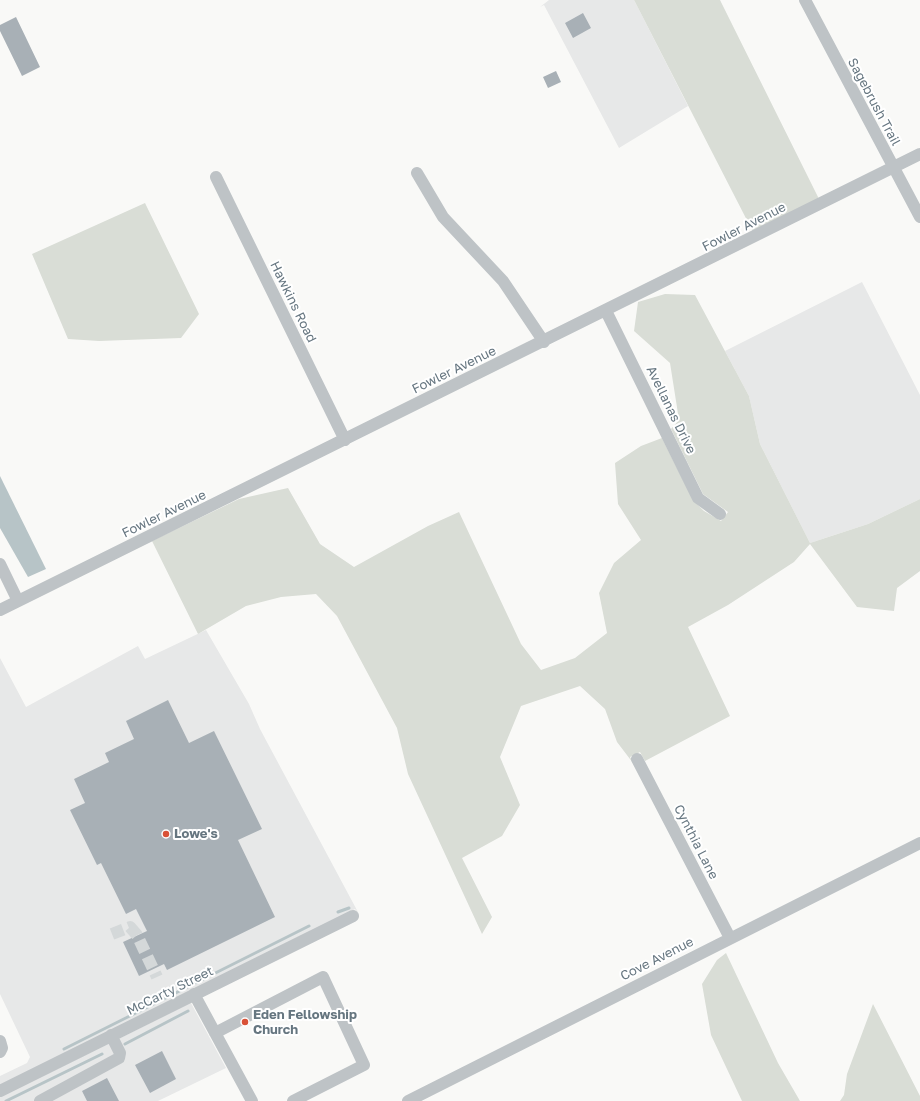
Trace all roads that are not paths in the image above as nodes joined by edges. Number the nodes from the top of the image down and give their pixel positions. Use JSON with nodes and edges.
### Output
{"nodes":[{"id":1,"x":805,"y":0,"type":"edge"},
{"id":2,"x":920,"y":154,"type":"edge"},
{"id":3,"x":894,"y":168,"type":"junction"},
{"id":4,"x":418,"y":173,"type":"dead end"},
{"id":5,"x":216,"y":177,"type":"dead end"},
{"id":6,"x":920,"y":217,"type":"edge"},
{"id":7,"x":606,"y":311,"type":"junction"},
{"id":8,"x":544,"y":342,"type":"junction"},
{"id":9,"x":345,"y":440,"type":"junction"},
{"id":10,"x":720,"y":514,"type":"dead end"},
{"id":11,"x":0,"y":564,"type":"edge"},
{"id":12,"x":18,"y":600,"type":"junction"},
{"id":13,"x":0,"y":610,"type":"edge"},
{"id":14,"x":637,"y":759,"type":"dead end"},
{"id":15,"x":920,"y":843,"type":"edge"},
{"id":16,"x":352,"y":916,"type":"dead end"},
{"id":17,"x":730,"y":938,"type":"junction"},
{"id":18,"x":194,"y":994,"type":"junction"},
{"id":19,"x":215,"y":1033,"type":"junction"},
{"id":20,"x":111,"y":1036,"type":"junction"},
{"id":21,"x":0,"y":1041,"type":"edge"},
{"id":22,"x":0,"y":1052,"type":"edge"},
{"id":23,"x":0,"y":1091,"type":"edge"},
{"id":24,"x":40,"y":1101,"type":"edge"},
{"id":25,"x":252,"y":1101,"type":"edge"},
{"id":26,"x":293,"y":1101,"type":"edge"},
{"id":27,"x":408,"y":1101,"type":"edge"}],
"edges":[{"from":1,"to":3,"type":"street","name":"Sagebrush Trail"},
{"from":2,"to":3,"type":"street","name":"Fowler Avenue"},
{"from":3,"to":6,"type":"street","name":"Sagebrush Trail"},
{"from":3,"to":7,"type":"street","name":"Fowler Avenue"},
{"from":4,"to":8,"type":"street"},
{"from":5,"to":9,"type":"street","name":"Hawkins Road"},
{"from":7,"to":8,"type":"street","name":"Fowler Avenue"},
{"from":7,"to":10,"type":"street","name":"Avellanas Drive"},
{"from":8,"to":9,"type":"street","name":"Fowler Avenue"},
{"from":9,"to":12,"type":"street","name":"Fowler Avenue"},
{"from":11,"to":12,"type":"street"},
{"from":12,"to":13,"type":"street","name":"Fowler Avenue"},
{"from":14,"to":17,"type":"street","name":"Cynthia Lane"},
{"from":15,"to":17,"type":"street","name":"Cove Avenue"},
{"from":16,"to":18,"type":"street","name":"McCarty Street"},
{"from":17,"to":27,"type":"street","name":"Cove Avenue"},
{"from":18,"to":19,"type":"street"},
{"from":18,"to":20,"type":"street","name":"McCarty Street"},
{"from":19,"to":25,"type":"street"},
{"from":19,"to":26,"type":"street"},
{"from":20,"to":23,"type":"street","name":"McCarty Street"},
{"from":20,"to":24,"type":"street"},
{"from":21,"to":22,"type":"street"}]}
